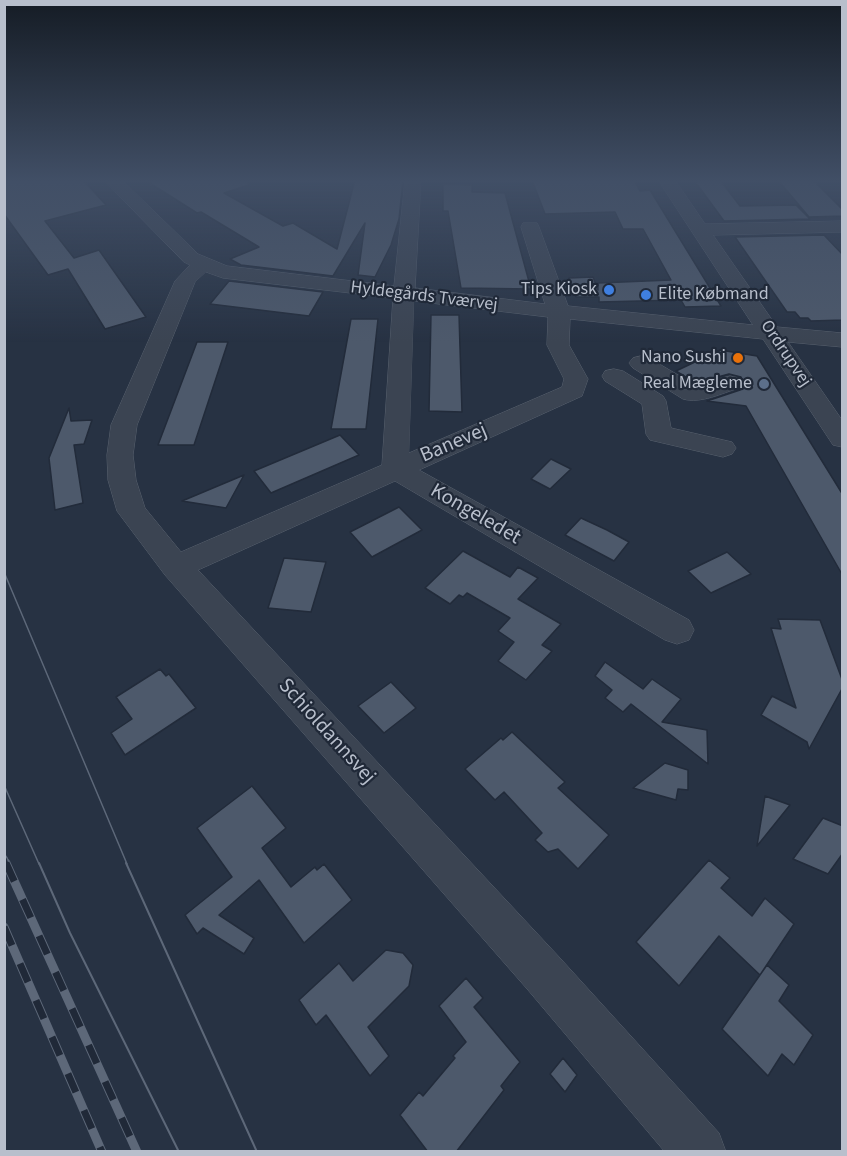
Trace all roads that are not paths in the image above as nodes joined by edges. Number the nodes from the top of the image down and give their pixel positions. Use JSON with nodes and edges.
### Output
{"nodes":[{"id":1,"x":167,"y":234,"type":"edge"},
{"id":2,"x":409,"y":234,"type":"edge"},
{"id":3,"x":532,"y":234,"type":"edge"},
{"id":4,"x":701,"y":234,"type":"edge"},
{"id":5,"x":203,"y":266,"type":"junction"},
{"id":6,"x":404,"y":294,"type":"junction"},
{"id":7,"x":559,"y":312,"type":"junction"},
{"id":8,"x":770,"y":333,"type":"junction"},
{"id":9,"x":843,"y":339,"type":"edge"},
{"id":10,"x":641,"y":363,"type":"dead end"},
{"id":11,"x":614,"y":376,"type":"dead end"},
{"id":12,"x":730,"y":383,"type":"dead end"},
{"id":13,"x":843,"y":439,"type":"edge"},
{"id":14,"x":723,"y":448,"type":"dead end"},
{"id":15,"x":394,"y":469,"type":"junction"},
{"id":16,"x":176,"y":567,"type":"junction"},
{"id":17,"x":677,"y":630,"type":"dead end"},
{"id":18,"x":700,"y":1152,"type":"edge"}],
"edges":[{"from":1,"to":5,"type":"street","name":"Hyldegårds Tværvej"},
{"from":2,"to":6,"type":"street"},
{"from":3,"to":7,"type":"street","name":"Banevej"},
{"from":4,"to":8,"type":"street","name":"Ordrupvej"},
{"from":5,"to":6,"type":"street","name":"Hyldegårds Tværvej"},
{"from":5,"to":16,"type":"street","name":"Schioldannsvej"},
{"from":6,"to":7,"type":"street","name":"Hyldegårds Tværvej"},
{"from":6,"to":15,"type":"street"},
{"from":7,"to":8,"type":"street","name":"Hyldegårds Tværvej"},
{"from":7,"to":15,"type":"street","name":"Banevej"},
{"from":8,"to":9,"type":"street","name":"Hyldegårds Tværvej"},
{"from":8,"to":13,"type":"street","name":"Ordrupvej"},
{"from":10,"to":12,"type":"street"},
{"from":11,"to":14,"type":"street"},
{"from":15,"to":16,"type":"street","name":"Banevej"},
{"from":15,"to":17,"type":"street","name":"Kongeledet"},
{"from":16,"to":18,"type":"street","name":"Schioldannsvej"}]}
